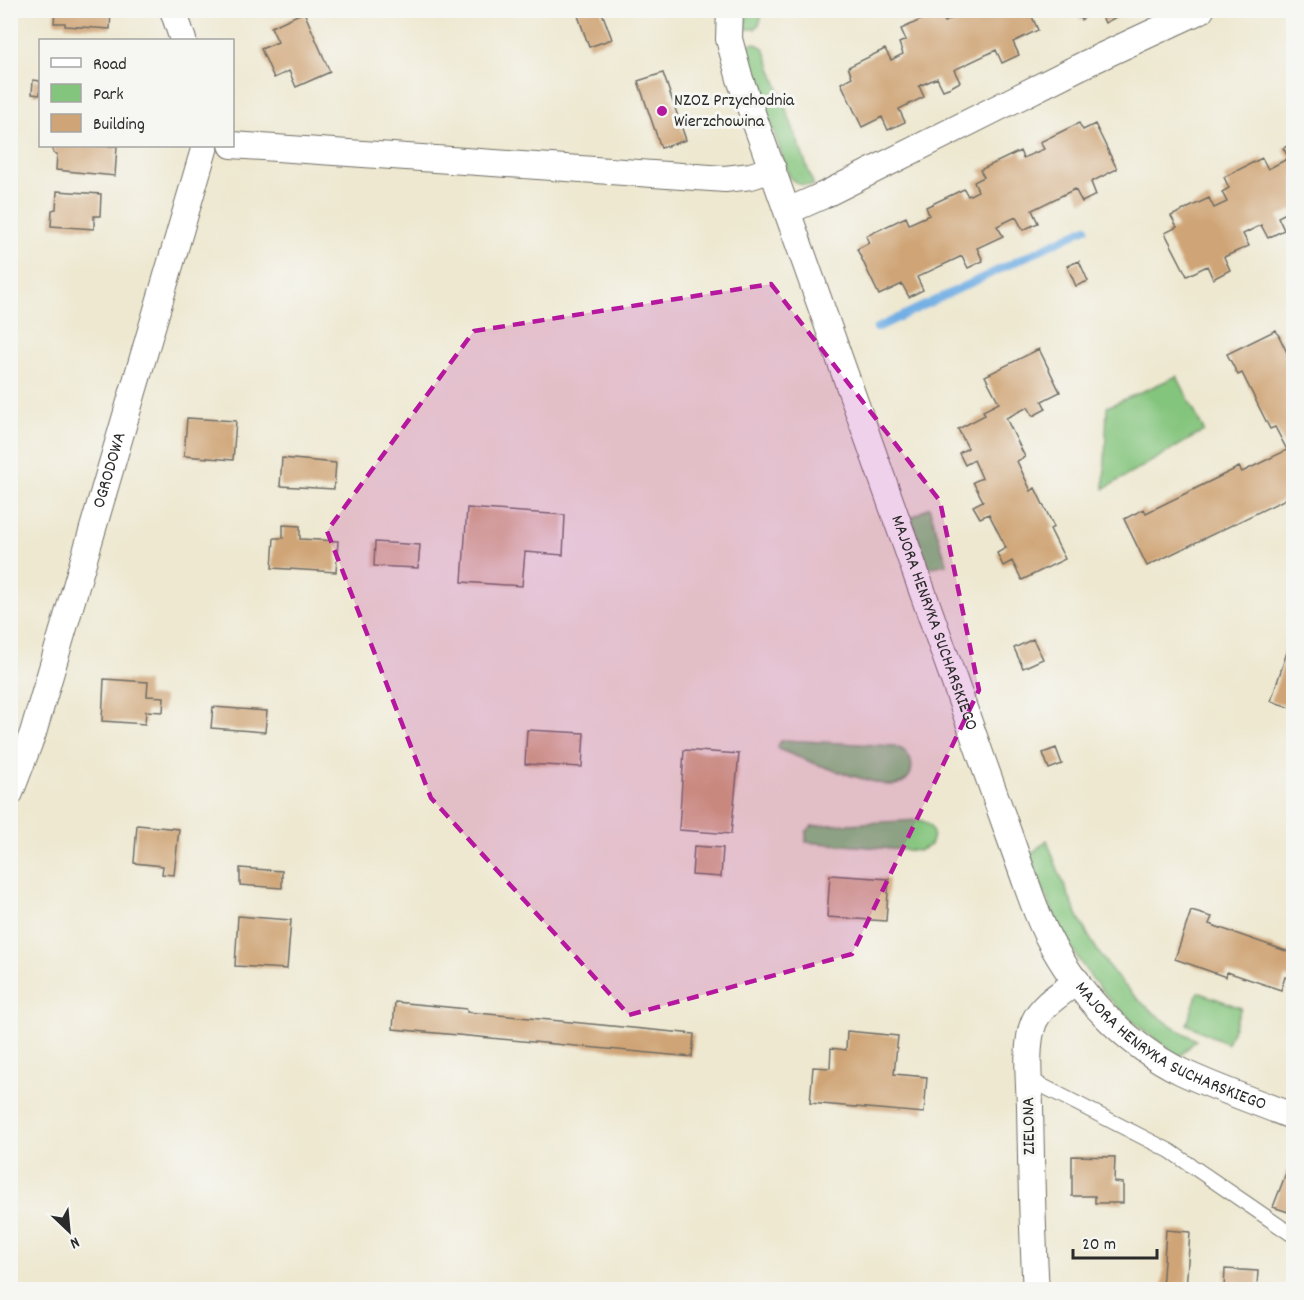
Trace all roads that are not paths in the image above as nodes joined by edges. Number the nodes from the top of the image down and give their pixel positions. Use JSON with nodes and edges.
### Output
{"nodes":[{"id":1,"x":174,"y":10,"type":"edge"},
{"id":2,"x":730,"y":10,"type":"edge"},
{"id":3,"x":1201,"y":10,"type":"edge"},
{"id":4,"x":183,"y":39,"type":"edge"},
{"id":5,"x":234,"y":145,"type":"edge"},
{"id":6,"x":205,"y":147,"type":"edge"},
{"id":7,"x":773,"y":169,"type":"junction"},
{"id":8,"x":788,"y":211,"type":"junction"},
{"id":9,"x":10,"y":793,"type":"edge"},
{"id":10,"x":1077,"y":981,"type":"junction"},
{"id":11,"x":1029,"y":1079,"type":"junction"},
{"id":12,"x":1293,"y":1117,"type":"edge"},
{"id":13,"x":1293,"y":1236,"type":"edge"},
{"id":14,"x":1036,"y":1290,"type":"edge"}],
"edges":[{"from":1,"to":4,"type":"street"},
{"from":2,"to":7,"type":"street","name":"MAJORA HENRYKA SUCHARSKIEGO"},
{"from":3,"to":8,"type":"street"},
{"from":5,"to":7,"type":"street"},
{"from":6,"to":9,"type":"street","name":"OGRODOWA"},
{"from":7,"to":8,"type":"street","name":"MAJORA HENRYKA SUCHARSKIEGO"},
{"from":8,"to":10,"type":"street","name":"MAJORA HENRYKA SUCHARSKIEGO"},
{"from":10,"to":11,"type":"street","name":"ZIELONA"},
{"from":10,"to":12,"type":"street","name":"MAJORA HENRYKA SUCHARSKIEGO"},
{"from":11,"to":13,"type":"lane"},
{"from":11,"to":14,"type":"street","name":"ZIELONA"}]}
